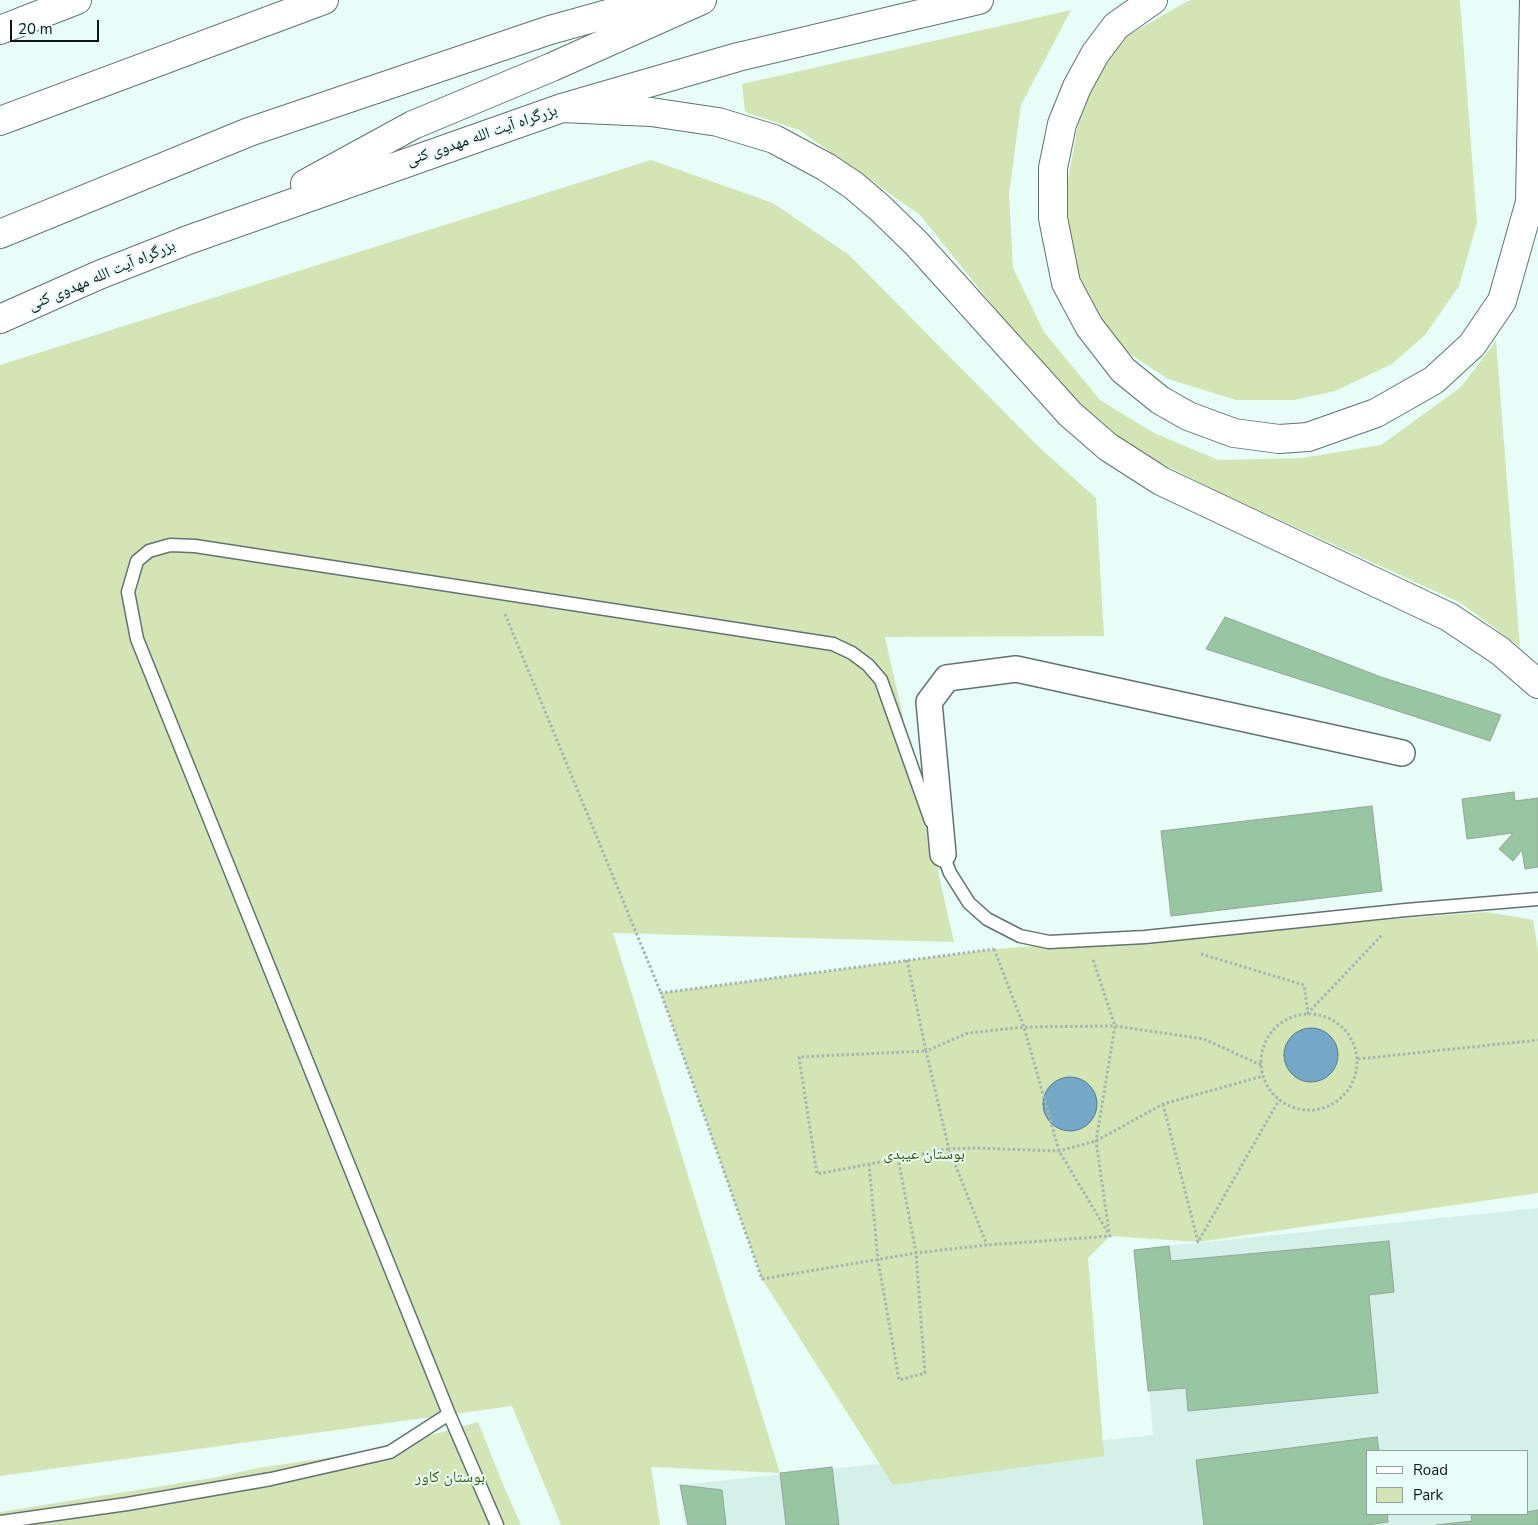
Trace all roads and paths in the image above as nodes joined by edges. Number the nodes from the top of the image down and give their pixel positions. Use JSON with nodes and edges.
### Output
{"nodes":[{"id":1,"x":76,"y":0,"type":"edge"},
{"id":2,"x":324,"y":0,"type":"edge"},
{"id":3,"x":658,"y":0,"type":"edge"},
{"id":4,"x":702,"y":0,"type":"edge"},
{"id":5,"x":978,"y":0,"type":"edge"},
{"id":6,"x":1153,"y":0,"type":"edge"},
{"id":7,"x":1534,"y":0,"type":"edge"},
{"id":8,"x":0,"y":30,"type":"edge"},
{"id":9,"x":562,"y":108,"type":"junction"},
{"id":10,"x":0,"y":120,"type":"edge"},
{"id":11,"x":238,"y":221,"type":"junction"},
{"id":12,"x":0,"y":234,"type":"edge"},
{"id":13,"x":0,"y":319,"type":"edge"},
{"id":14,"x":496,"y":593,"type":"junction"},
{"id":15,"x":1538,"y":684,"type":"edge"},
{"id":16,"x":1402,"y":754,"type":"dead end"},
{"id":17,"x":943,"y":854,"type":"junction"},
{"id":18,"x":1538,"y":899,"type":"edge"},
{"id":19,"x":1406,"y":910,"type":"junction"},
{"id":20,"x":1086,"y":940,"type":"junction"},
{"id":21,"x":1192,"y":951,"type":"dead end"},
{"id":22,"x":908,"y":960,"type":"junction"},
{"id":23,"x":661,"y":993,"type":"junction"},
{"id":24,"x":1308,"y":1013,"type":"junction"},
{"id":25,"x":1116,"y":1026,"type":"junction"},
{"id":26,"x":1024,"y":1027,"type":"junction"},
{"id":27,"x":1538,"y":1040,"type":"edge"},
{"id":28,"x":926,"y":1051,"type":"junction"},
{"id":29,"x":1358,"y":1059,"type":"junction"},
{"id":30,"x":1261,"y":1064,"type":"junction"},
{"id":31,"x":1263,"y":1076,"type":"junction"},
{"id":32,"x":1279,"y":1100,"type":"junction"},
{"id":33,"x":1164,"y":1104,"type":"junction"},
{"id":34,"x":1096,"y":1141,"type":"junction"},
{"id":35,"x":949,"y":1149,"type":"junction"},
{"id":36,"x":1059,"y":1151,"type":"junction"},
{"id":37,"x":898,"y":1158,"type":"junction"},
{"id":38,"x":869,"y":1164,"type":"junction"},
{"id":39,"x":1110,"y":1236,"type":"junction"},
{"id":40,"x":986,"y":1245,"type":"junction"},
{"id":41,"x":916,"y":1253,"type":"junction"},
{"id":42,"x":878,"y":1260,"type":"junction"},
{"id":43,"x":448,"y":1414,"type":"junction"},
{"id":44,"x":0,"y":1522,"type":"edge"},
{"id":45,"x":497,"y":1525,"type":"edge"}],
"edges":[{"from":1,"to":8,"type":"highway"},
{"from":2,"to":10,"type":"highway"},
{"from":3,"to":12,"type":"highway"},
{"from":4,"to":11,"type":"highway"},
{"from":5,"to":9,"type":"highway","name":"بزرگراه آیت الله مهدوی کنی"},
{"from":6,"to":7,"type":"highway"},
{"from":9,"to":11,"type":"highway","name":"بزرگراه آیت الله مهدوی کنی"},
{"from":9,"to":15,"type":"highway"},
{"from":11,"to":13,"type":"highway","name":"بزرگراه آیت الله مهدوی کنی"},
{"from":14,"to":17,"type":"lane"},
{"from":14,"to":23,"type":"path"},
{"from":14,"to":43,"type":"lane"},
{"from":16,"to":17,"type":"street"},
{"from":17,"to":20,"type":"lane"},
{"from":18,"to":19,"type":"lane"},
{"from":19,"to":20,"type":"lane"},
{"from":19,"to":24,"type":"path"},
{"from":20,"to":25,"type":"path"},
{"from":21,"to":24,"type":"path"},
{"from":22,"to":23,"type":"path"},
{"from":22,"to":26,"type":"path"},
{"from":22,"to":28,"type":"path"},
{"from":23,"to":42,"type":"path"},
{"from":24,"to":29,"type":"path"},
{"from":24,"to":30,"type":"path"},
{"from":25,"to":26,"type":"path"},
{"from":25,"to":30,"type":"path"},
{"from":25,"to":34,"type":"path"},
{"from":26,"to":28,"type":"path"},
{"from":26,"to":36,"type":"path"},
{"from":27,"to":29,"type":"path"},
{"from":28,"to":35,"type":"path"},
{"from":28,"to":38,"type":"path"},
{"from":29,"to":32,"type":"path"},
{"from":30,"to":31,"type":"path"},
{"from":31,"to":32,"type":"path"},
{"from":31,"to":33,"type":"path"},
{"from":32,"to":33,"type":"path"},
{"from":33,"to":34,"type":"path"},
{"from":34,"to":36,"type":"path"},
{"from":34,"to":39,"type":"path"},
{"from":35,"to":36,"type":"path"},
{"from":35,"to":37,"type":"path"},
{"from":35,"to":40,"type":"path"},
{"from":36,"to":39,"type":"path"},
{"from":37,"to":38,"type":"path"},
{"from":37,"to":41,"type":"path"},
{"from":38,"to":42,"type":"path"},
{"from":39,"to":40,"type":"path"},
{"from":40,"to":41,"type":"path"},
{"from":41,"to":42,"type":"path"},
{"from":41,"to":42,"type":"path"},
{"from":43,"to":44,"type":"lane"},
{"from":43,"to":45,"type":"lane"}]}
